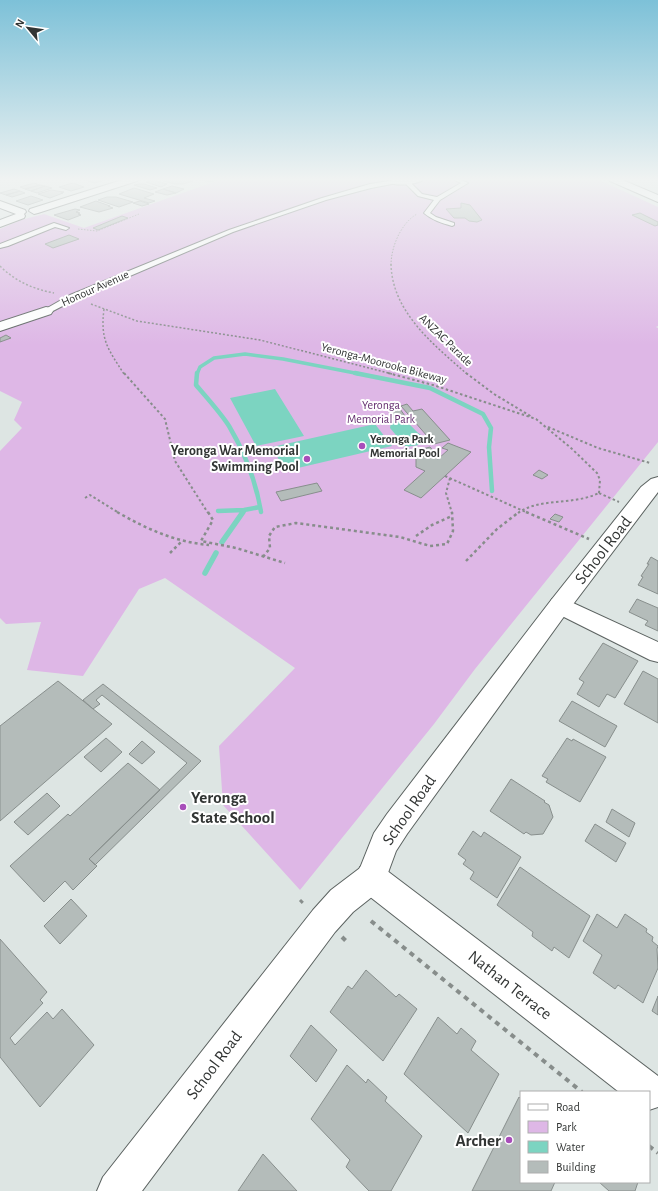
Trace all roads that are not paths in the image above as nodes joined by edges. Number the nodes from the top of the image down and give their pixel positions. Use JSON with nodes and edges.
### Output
{"nodes":[{"id":1,"x":31,"y":235,"type":"edge"},
{"id":2,"x":222,"y":235,"type":"edge"},
{"id":3,"x":0,"y":246,"type":"edge"},
{"id":4,"x":46,"y":311,"type":"joint"},
{"id":5,"x":0,"y":327,"type":"edge"},
{"id":6,"x":658,"y":483,"type":"edge"},
{"id":7,"x":560,"y":605,"type":"junction"},
{"id":8,"x":658,"y":653,"type":"edge"},
{"id":9,"x":372,"y":878,"type":"junction"},
{"id":10,"x":648,"y":1091,"type":"edge"},
{"id":11,"x":650,"y":1093,"type":"edge"},
{"id":12,"x":658,"y":1099,"type":"edge"},
{"id":13,"x":117,"y":1191,"type":"edge"}],
"edges":[{"from":1,"to":3,"type":"lane"},
{"from":2,"to":4,"type":"lane","name":"Honour Avenue"},
{"from":4,"to":5,"type":"main road","name":"Honour Avenue"},
{"from":6,"to":7,"type":"main road","name":"School Road"},
{"from":7,"to":8,"type":"main road"},
{"from":7,"to":9,"type":"main road","name":"School Road"},
{"from":9,"to":10,"type":"main road","name":"Nathan Terrace"},
{"from":9,"to":13,"type":"main road","name":"School Road"},
{"from":11,"to":12,"type":"main road","name":"Nathan Terrace"}]}
